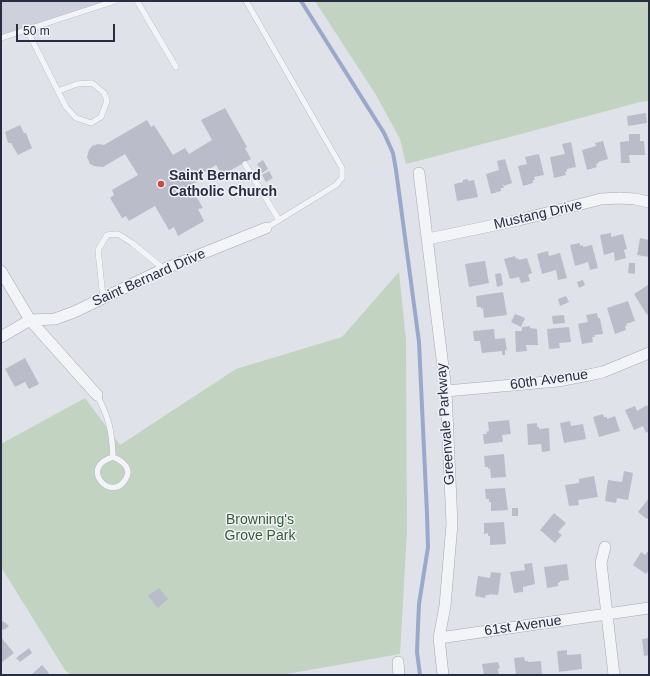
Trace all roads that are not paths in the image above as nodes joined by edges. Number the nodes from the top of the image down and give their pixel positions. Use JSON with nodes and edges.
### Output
{"nodes":[{"id":1,"x":115,"y":1,"type":"edge"},
{"id":2,"x":137,"y":1,"type":"edge"},
{"id":3,"x":246,"y":1,"type":"edge"},
{"id":4,"x":26,"y":30,"type":"junction"},
{"id":5,"x":1,"y":38,"type":"edge"},
{"id":6,"x":176,"y":67,"type":"dead end"},
{"id":7,"x":58,"y":92,"type":"junction"},
{"id":8,"x":245,"y":164,"type":"dead end"},
{"id":9,"x":419,"y":173,"type":"dead end"},
{"id":10,"x":649,"y":202,"type":"edge"},
{"id":11,"x":279,"y":220,"type":"junction"},
{"id":12,"x":266,"y":228,"type":"joint"},
{"id":13,"x":428,"y":239,"type":"junction"},
{"id":14,"x":164,"y":269,"type":"junction"},
{"id":15,"x":1,"y":271,"type":"edge"},
{"id":16,"x":103,"y":298,"type":"junction"},
{"id":17,"x":30,"y":320,"type":"junction"},
{"id":18,"x":1,"y":337,"type":"edge"},
{"id":19,"x":649,"y":353,"type":"edge"},
{"id":20,"x":446,"y":391,"type":"junction"},
{"id":21,"x":97,"y":395,"type":"joint"},
{"id":22,"x":113,"y":458,"type":"junction"},
{"id":23,"x":604,"y":547,"type":"dead end"},
{"id":24,"x":649,"y":608,"type":"edge"},
{"id":25,"x":607,"y":615,"type":"junction"},
{"id":26,"x":439,"y":638,"type":"junction"},
{"id":27,"x":398,"y":662,"type":"dead end"},
{"id":28,"x":399,"y":675,"type":"edge"},
{"id":29,"x":443,"y":675,"type":"edge"},
{"id":30,"x":614,"y":675,"type":"edge"}],
"edges":[{"from":1,"to":4,"type":"lane"},
{"from":2,"to":6,"type":"lane"},
{"from":3,"to":11,"type":"lane"},
{"from":4,"to":5,"type":"lane"},
{"from":4,"to":7,"type":"lane"},
{"from":7,"to":7,"type":"lane"},
{"from":8,"to":11,"type":"lane"},
{"from":9,"to":13,"type":"street","name":"Greenvale Parkway"},
{"from":10,"to":13,"type":"street","name":"Mustang Drive"},
{"from":11,"to":12,"type":"lane"},
{"from":12,"to":14,"type":"street","name":"Saint Bernard Drive"},
{"from":13,"to":20,"type":"street","name":"Greenvale Parkway"},
{"from":14,"to":16,"type":"street","name":"Saint Bernard Drive"},
{"from":14,"to":16,"type":"lane"},
{"from":15,"to":17,"type":"street"},
{"from":16,"to":17,"type":"street","name":"Saint Bernard Drive"},
{"from":17,"to":18,"type":"street"},
{"from":17,"to":21,"type":"street"},
{"from":19,"to":20,"type":"street","name":"60th Avenue"},
{"from":20,"to":26,"type":"street","name":"Greenvale Parkway"},
{"from":21,"to":22,"type":"lane"},
{"from":22,"to":22,"type":"lane"},
{"from":23,"to":25,"type":"street"},
{"from":24,"to":25,"type":"street","name":"61st Avenue"},
{"from":25,"to":26,"type":"street","name":"61st Avenue"},
{"from":25,"to":30,"type":"street"},
{"from":26,"to":29,"type":"street","name":"Greenvale Parkway"},
{"from":27,"to":28,"type":"street"}]}
